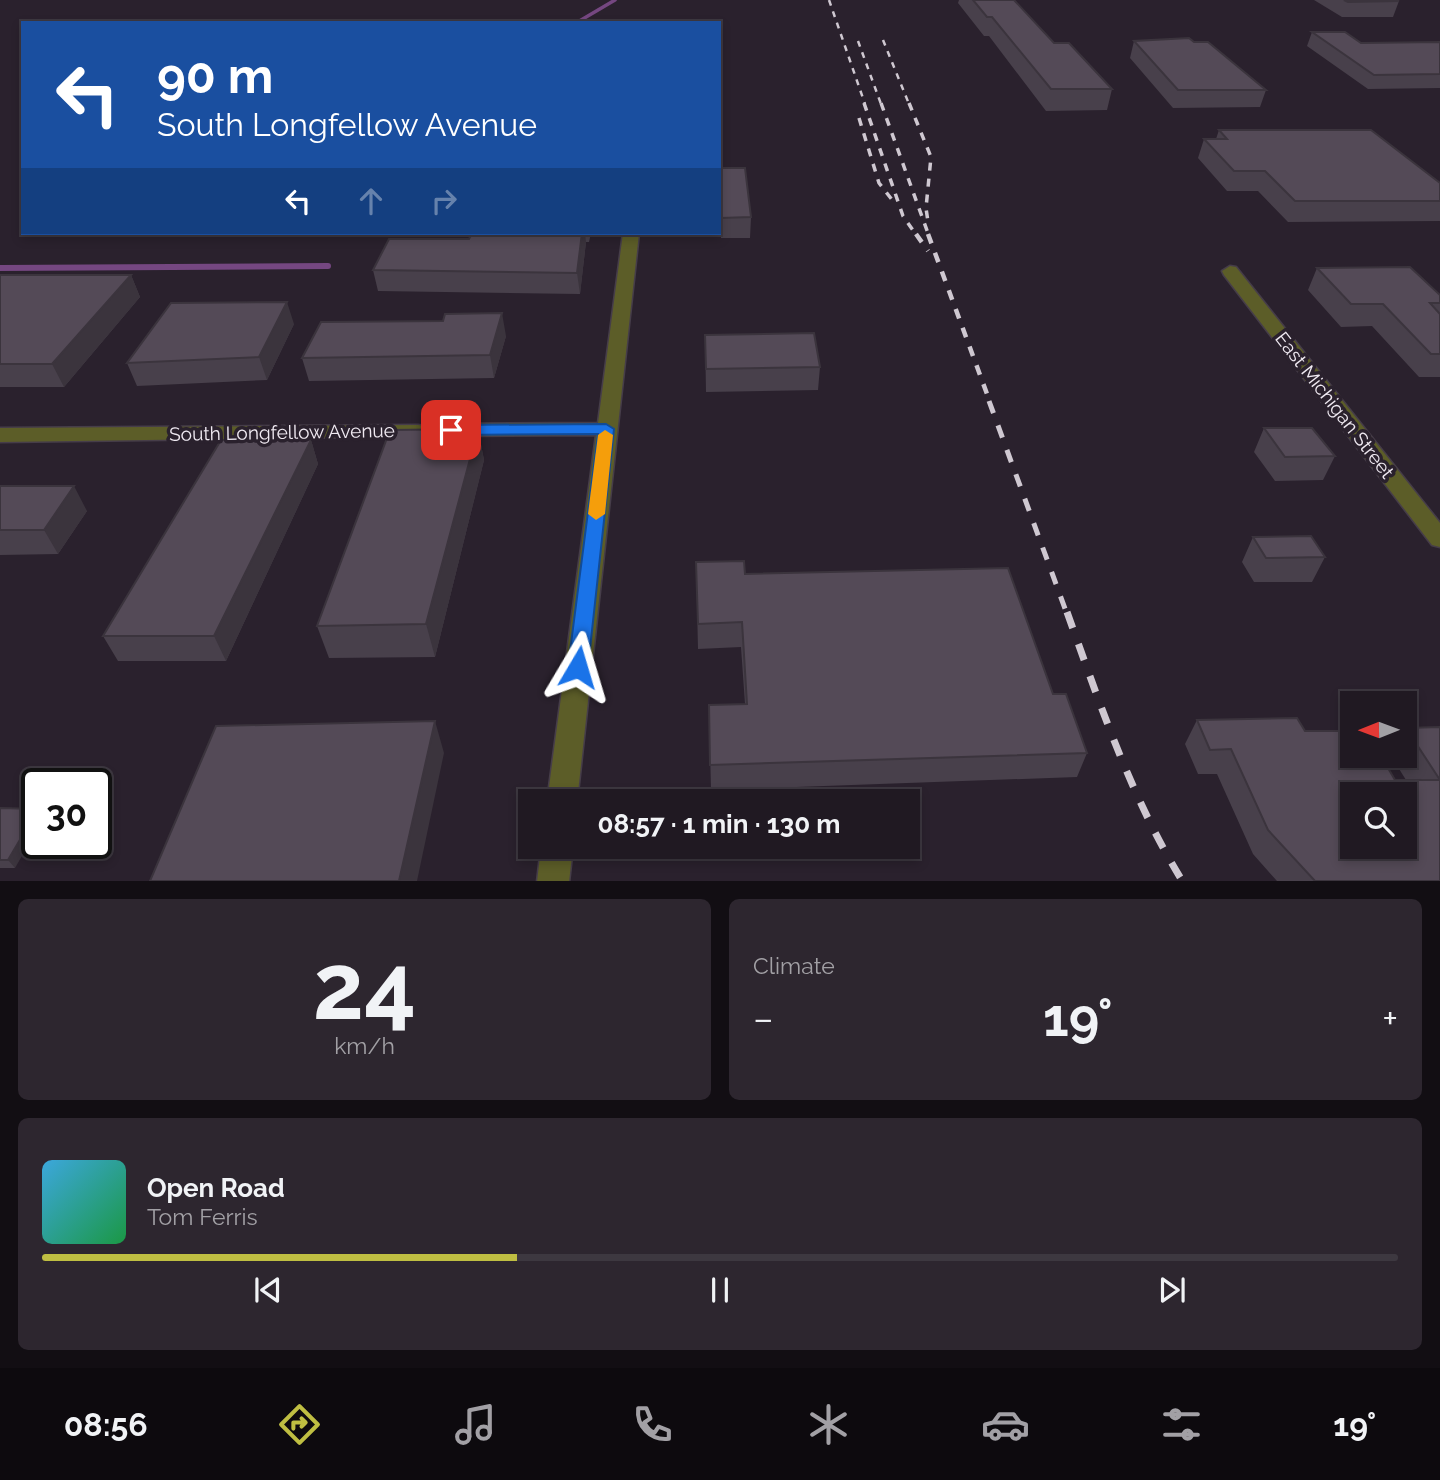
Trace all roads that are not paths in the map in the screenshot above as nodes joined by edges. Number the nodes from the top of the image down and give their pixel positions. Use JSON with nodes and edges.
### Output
{"nodes":[{"id":1,"x":631,"y":235,"type":"edge"},
{"id":2,"x":1230,"y":271,"type":"dead end"},
{"id":3,"x":606,"y":429,"type":"junction"},
{"id":4,"x":0,"y":435,"type":"edge"},
{"id":5,"x":1440,"y":539,"type":"edge"},
{"id":6,"x":564,"y":789,"type":"edge"},
{"id":7,"x":556,"y":859,"type":"edge"},
{"id":8,"x":553,"y":881,"type":"edge"}],
"edges":[{"from":1,"to":3,"type":"street"},
{"from":2,"to":5,"type":"street","name":"East Michigan Street"},
{"from":3,"to":4,"type":"street","name":"South Longfellow Avenue"},
{"from":3,"to":6,"type":"street"},
{"from":7,"to":8,"type":"street"}]}
